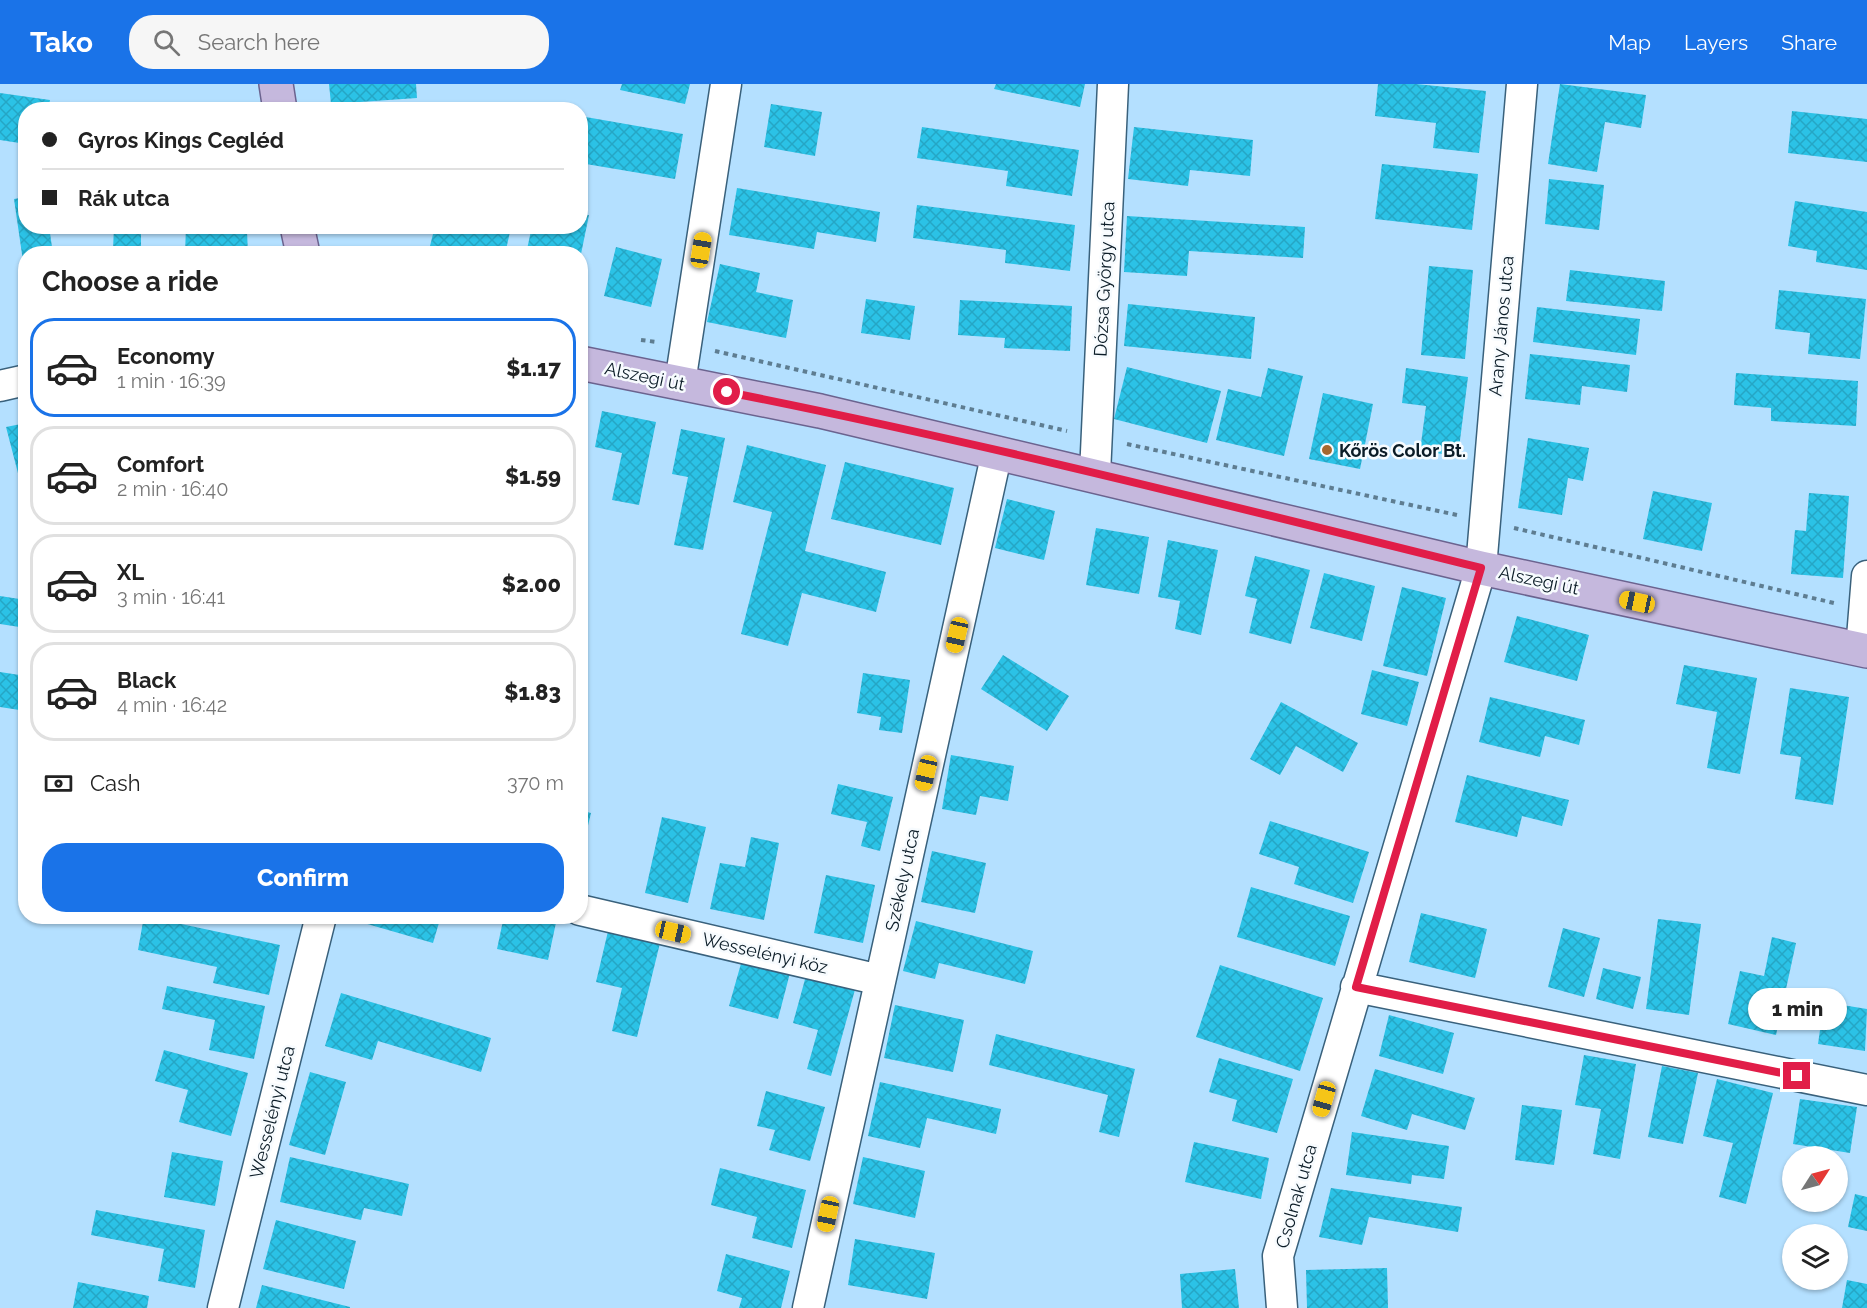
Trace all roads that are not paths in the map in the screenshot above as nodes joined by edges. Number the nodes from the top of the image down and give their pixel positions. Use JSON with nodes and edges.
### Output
{"nodes":[{"id":1,"x":276,"y":84,"type":"edge"},
{"id":2,"x":726,"y":84,"type":"edge"},
{"id":3,"x":1113,"y":84,"type":"edge"},
{"id":4,"x":1522,"y":84,"type":"edge"},
{"id":5,"x":279,"y":102,"type":"edge"},
{"id":6,"x":588,"y":365,"type":"edge"},
{"id":7,"x":18,"y":382,"type":"edge"},
{"id":8,"x":680,"y":383,"type":"junction"},
{"id":9,"x":0,"y":386,"type":"edge"},
{"id":10,"x":997,"y":452,"type":"junction"},
{"id":11,"x":1095,"y":474,"type":"junction"},
{"id":12,"x":1481,"y":568,"type":"junction"},
{"id":13,"x":1867,"y":576,"type":"edge"},
{"id":14,"x":1864,"y":651,"type":"edge"},
{"id":15,"x":588,"y":912,"type":"edge"},
{"id":16,"x":319,"y":924,"type":"edge"},
{"id":17,"x":880,"y":980,"type":"junction"},
{"id":18,"x":1356,"y":987,"type":"junction"},
{"id":19,"x":1867,"y":1090,"type":"edge"},
{"id":20,"x":223,"y":1308,"type":"edge"},
{"id":21,"x":808,"y":1308,"type":"edge"},
{"id":22,"x":1282,"y":1308,"type":"edge"}],
"edges":[{"from":1,"to":5,"type":"main road"},
{"from":2,"to":8,"type":"street"},
{"from":3,"to":11,"type":"street","name":"Dózsa György utca"},
{"from":4,"to":12,"type":"street","name":"Arany János utca"},
{"from":6,"to":8,"type":"main road","name":"Alszegi út"},
{"from":7,"to":9,"type":"street"},
{"from":8,"to":10,"type":"main road","name":"Alszegi út"},
{"from":10,"to":11,"type":"main road","name":"Alszegi út"},
{"from":10,"to":17,"type":"street","name":"Székely utca"},
{"from":11,"to":12,"type":"main road","name":"Alszegi út"},
{"from":12,"to":14,"type":"main road","name":"Alszegi út"},
{"from":12,"to":18,"type":"street","name":"Csolnak utca"},
{"from":13,"to":14,"type":"street"},
{"from":15,"to":17,"type":"street","name":"Wesselényi köz"},
{"from":16,"to":20,"type":"street","name":"Wesselényi utca"},
{"from":17,"to":21,"type":"street","name":"Székely utca"},
{"from":18,"to":19,"type":"street"},
{"from":18,"to":22,"type":"street","name":"Csolnak utca"}]}
